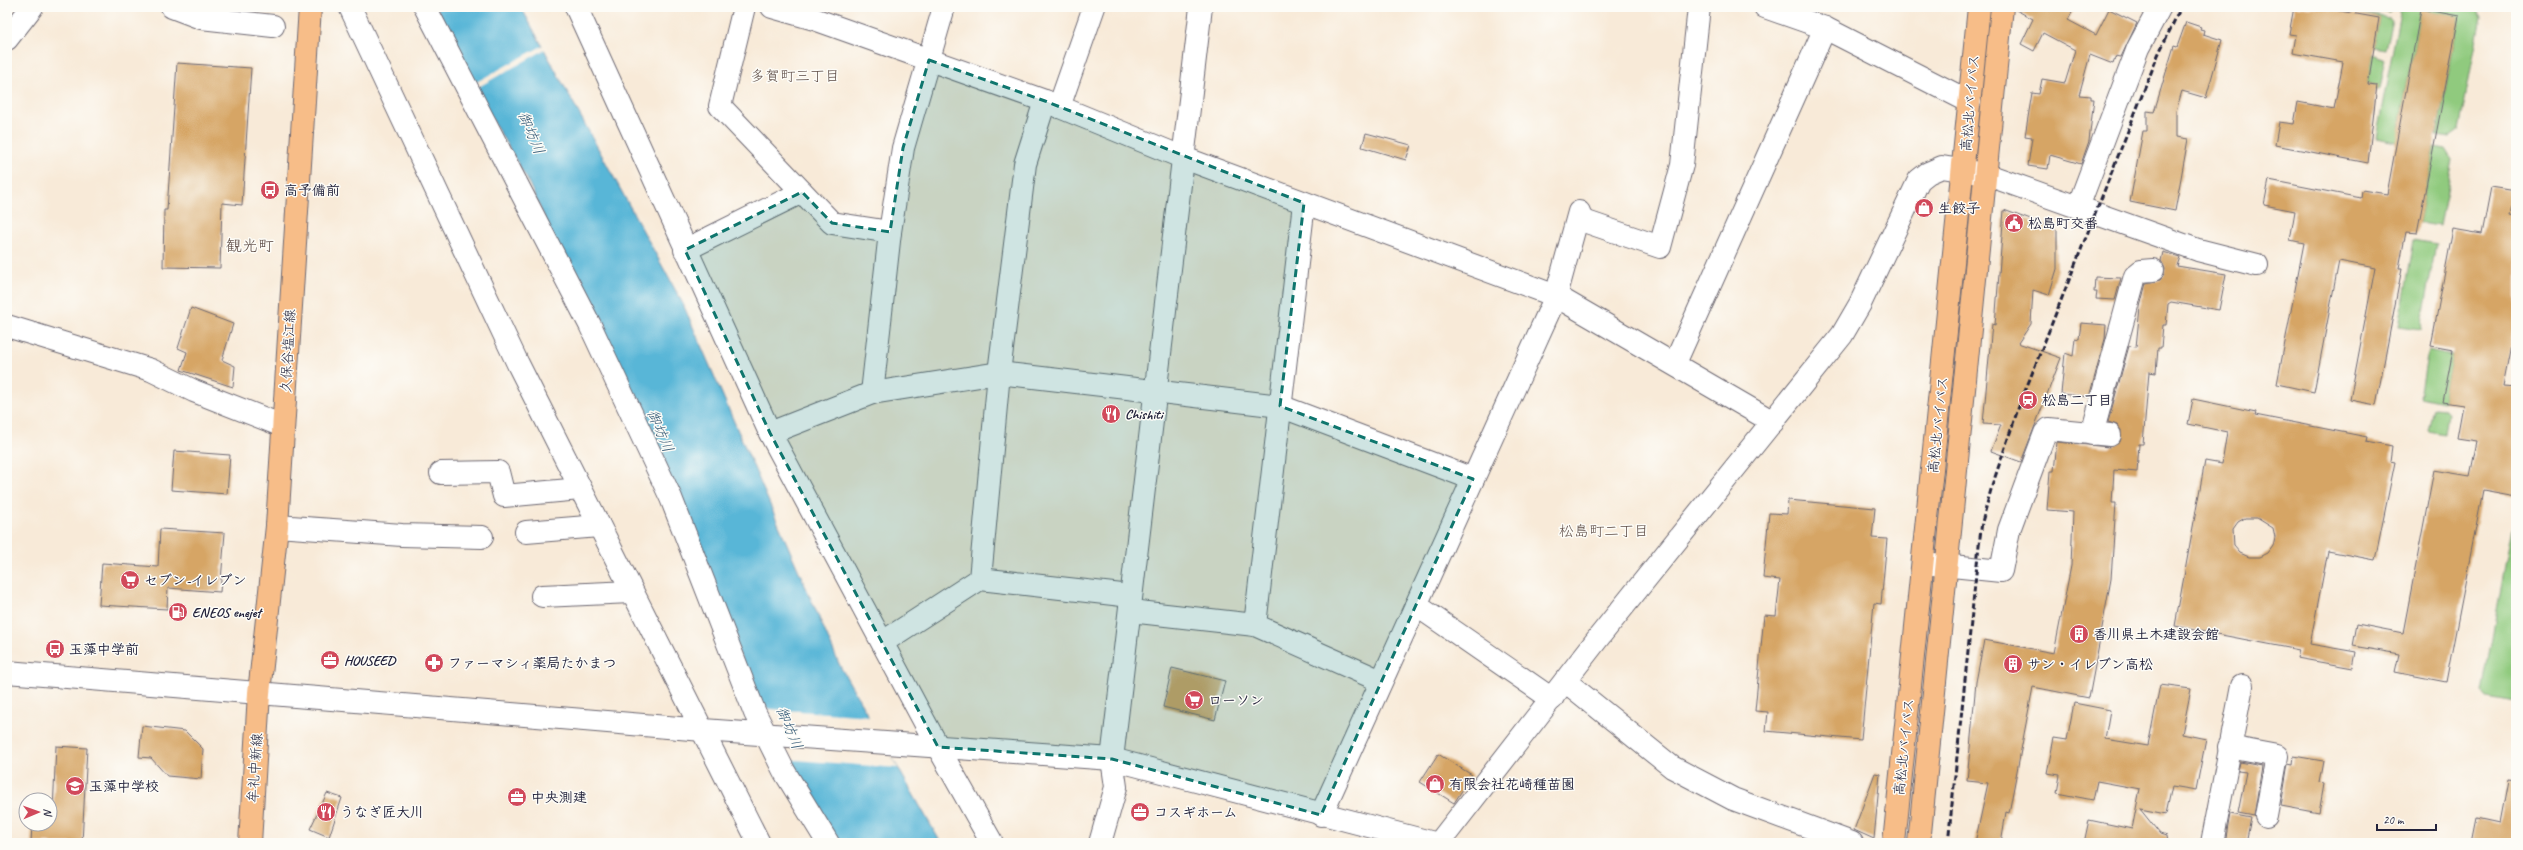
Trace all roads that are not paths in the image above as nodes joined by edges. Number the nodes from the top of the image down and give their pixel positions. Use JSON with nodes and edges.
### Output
{"nodes":[{"id":1,"x":32,"y":7,"type":"edge"},
{"id":2,"x":172,"y":7,"type":"edge"},
{"id":3,"x":310,"y":7,"type":"edge"},
{"id":4,"x":350,"y":7,"type":"edge"},
{"id":5,"x":425,"y":7,"type":"edge"},
{"id":6,"x":576,"y":7,"type":"edge"},
{"id":7,"x":744,"y":7,"type":"edge"},
{"id":8,"x":772,"y":7,"type":"edge"},
{"id":9,"x":944,"y":7,"type":"edge"},
{"id":10,"x":1094,"y":7,"type":"edge"},
{"id":11,"x":1201,"y":7,"type":"edge"},
{"id":12,"x":1699,"y":7,"type":"edge"},
{"id":13,"x":1765,"y":7,"type":"edge"},
{"id":14,"x":1979,"y":7,"type":"edge"},
{"id":15,"x":2002,"y":7,"type":"edge"},
{"id":16,"x":2160,"y":7,"type":"edge"},
{"id":17,"x":815,"y":13,"type":"edge"},
{"id":18,"x":273,"y":26,"type":"dead end"},
{"id":19,"x":1825,"y":28,"type":"junction"},
{"id":20,"x":7,"y":39,"type":"edge"},
{"id":21,"x":929,"y":60,"type":"junction"},
{"id":22,"x":1970,"y":102,"type":"junction"},
{"id":23,"x":1052,"y":104,"type":"junction"},
{"id":24,"x":1184,"y":158,"type":"junction"},
{"id":25,"x":1964,"y":170,"type":"junction"},
{"id":26,"x":1985,"y":174,"type":"junction"},
{"id":27,"x":802,"y":192,"type":"junction"},
{"id":28,"x":1304,"y":203,"type":"junction"},
{"id":29,"x":2078,"y":207,"type":"junction"},
{"id":30,"x":890,"y":232,"type":"junction"},
{"id":31,"x":685,"y":250,"type":"junction"},
{"id":32,"x":2257,"y":265,"type":"dead end"},
{"id":33,"x":2153,"y":270,"type":"dead end"},
{"id":34,"x":1556,"y":296,"type":"junction"},
{"id":35,"x":7,"y":326,"type":"edge"},
{"id":36,"x":1675,"y":364,"type":"junction"},
{"id":37,"x":1000,"y":373,"type":"junction"},
{"id":38,"x":1156,"y":390,"type":"junction"},
{"id":39,"x":872,"y":393,"type":"junction"},
{"id":40,"x":1280,"y":406,"type":"junction"},
{"id":41,"x":1773,"y":422,"type":"junction"},
{"id":42,"x":283,"y":426,"type":"junction"},
{"id":43,"x":770,"y":433,"type":"junction"},
{"id":44,"x":441,"y":473,"type":"dead end"},
{"id":45,"x":1473,"y":479,"type":"junction"},
{"id":46,"x":580,"y":489,"type":"junction"},
{"id":47,"x":277,"y":526,"type":"junction"},
{"id":48,"x":599,"y":526,"type":"junction"},
{"id":49,"x":526,"y":532,"type":"dead end"},
{"id":50,"x":482,"y":536,"type":"dead end"},
{"id":51,"x":1934,"y":564,"type":"junction"},
{"id":52,"x":980,"y":579,"type":"junction"},
{"id":53,"x":631,"y":592,"type":"junction"},
{"id":54,"x":542,"y":596,"type":"dead end"},
{"id":55,"x":1131,"y":603,"type":"junction"},
{"id":56,"x":1416,"y":605,"type":"junction"},
{"id":57,"x":1255,"y":625,"type":"junction"},
{"id":58,"x":883,"y":642,"type":"junction"},
{"id":59,"x":7,"y":672,"type":"edge"},
{"id":60,"x":1381,"y":681,"type":"junction"},
{"id":61,"x":1565,"y":681,"type":"junction"},
{"id":62,"x":2242,"y":686,"type":"dead end"},
{"id":63,"x":259,"y":693,"type":"junction"},
{"id":64,"x":1552,"y":699,"type":"junction"},
{"id":65,"x":703,"y":730,"type":"junction"},
{"id":66,"x":768,"y":735,"type":"junction"},
{"id":67,"x":2229,"y":747,"type":"junction"},
{"id":68,"x":938,"y":748,"type":"junction"},
{"id":69,"x":1112,"y":758,"type":"junction"},
{"id":70,"x":1321,"y":814,"type":"junction"},
{"id":71,"x":2266,"y":816,"type":"dead end"},
{"id":72,"x":250,"y":843,"type":"edge"},
{"id":73,"x":759,"y":843,"type":"edge"},
{"id":74,"x":828,"y":843,"type":"edge"},
{"id":75,"x":992,"y":843,"type":"edge"},
{"id":76,"x":1100,"y":843,"type":"edge"},
{"id":77,"x":1434,"y":843,"type":"edge"},
{"id":78,"x":1439,"y":843,"type":"edge"},
{"id":79,"x":1852,"y":843,"type":"edge"},
{"id":80,"x":1894,"y":843,"type":"edge"},
{"id":81,"x":1919,"y":843,"type":"edge"},
{"id":82,"x":2212,"y":843,"type":"edge"}],
"edges":[{"from":1,"to":20,"type":"street"},
{"from":2,"to":18,"type":"street"},
{"from":3,"to":42,"type":"main road","name":"久保谷塩江線"},
{"from":4,"to":46,"type":"street"},
{"from":5,"to":66,"type":"street"},
{"from":6,"to":31,"type":"street"},
{"from":7,"to":27,"type":"street"},
{"from":8,"to":17,"type":"street"},
{"from":9,"to":21,"type":"street"},
{"from":10,"to":23,"type":"street"},
{"from":11,"to":24,"type":"street"},
{"from":12,"to":34,"type":"street"},
{"from":13,"to":19,"type":"street"},
{"from":14,"to":22,"type":"main road","name":"高松北バイパス"},
{"from":15,"to":26,"type":"main road","name":"高松北バイパス"},
{"from":16,"to":29,"type":"street"},
{"from":17,"to":21,"type":"street"},
{"from":19,"to":22,"type":"street"},
{"from":19,"to":36,"type":"street"},
{"from":21,"to":23,"type":"street"},
{"from":21,"to":30,"type":"street"},
{"from":22,"to":25,"type":"main road","name":"高松北バイパス"},
{"from":23,"to":24,"type":"street"},
{"from":23,"to":37,"type":"street"},
{"from":24,"to":28,"type":"street"},
{"from":24,"to":38,"type":"street"},
{"from":25,"to":26,"type":"street"},
{"from":25,"to":41,"type":"street"},
{"from":25,"to":51,"type":"main road","name":"高松北バイパス"},
{"from":26,"to":29,"type":"street"},
{"from":26,"to":51,"type":"main road","name":"高松北バイパス"},
{"from":27,"to":30,"type":"street"},
{"from":27,"to":31,"type":"street"},
{"from":28,"to":34,"type":"street"},
{"from":28,"to":40,"type":"street"},
{"from":29,"to":32,"type":"street"},
{"from":30,"to":39,"type":"street"},
{"from":31,"to":43,"type":"street"},
{"from":33,"to":51,"type":"street"},
{"from":34,"to":36,"type":"street"},
{"from":34,"to":45,"type":"street"},
{"from":35,"to":42,"type":"street"},
{"from":36,"to":41,"type":"street"},
{"from":37,"to":38,"type":"street"},
{"from":37,"to":39,"type":"street"},
{"from":37,"to":52,"type":"street"},
{"from":38,"to":40,"type":"street"},
{"from":38,"to":55,"type":"street"},
{"from":39,"to":43,"type":"street"},
{"from":40,"to":45,"type":"street"},
{"from":40,"to":57,"type":"street"},
{"from":41,"to":61,"type":"street"},
{"from":42,"to":47,"type":"main road","name":"久保谷塩江線"},
{"from":43,"to":58,"type":"street"},
{"from":44,"to":46,"type":"street"},
{"from":45,"to":56,"type":"street"},
{"from":46,"to":48,"type":"street"},
{"from":47,"to":50,"type":"street"},
{"from":47,"to":63,"type":"main road","name":"久保谷塩江線"},
{"from":48,"to":49,"type":"street"},
{"from":48,"to":53,"type":"street"},
{"from":51,"to":80,"type":"main road","name":"高松北バイパス"},
{"from":51,"to":81,"type":"main road","name":"高松北バイパス"},
{"from":52,"to":55,"type":"street"},
{"from":52,"to":58,"type":"street"},
{"from":53,"to":54,"type":"street"},
{"from":53,"to":65,"type":"street"},
{"from":55,"to":57,"type":"street"},
{"from":55,"to":69,"type":"street"},
{"from":56,"to":60,"type":"street"},
{"from":56,"to":64,"type":"street"},
{"from":57,"to":60,"type":"street"},
{"from":58,"to":68,"type":"street"},
{"from":59,"to":63,"type":"street"},
{"from":60,"to":70,"type":"street"},
{"from":61,"to":64,"type":"street"},
{"from":61,"to":79,"type":"street"},
{"from":62,"to":67,"type":"street"},
{"from":63,"to":65,"type":"street"},
{"from":63,"to":72,"type":"main road","name":"牟礼中新線"},
{"from":64,"to":78,"type":"street"},
{"from":65,"to":66,"type":"street"},
{"from":65,"to":73,"type":"street"},
{"from":66,"to":68,"type":"street"},
{"from":66,"to":74,"type":"street"},
{"from":67,"to":71,"type":"street"},
{"from":67,"to":82,"type":"street"},
{"from":68,"to":69,"type":"street"},
{"from":68,"to":75,"type":"street"},
{"from":69,"to":70,"type":"street"},
{"from":69,"to":76,"type":"street"},
{"from":70,"to":77,"type":"street"}]}
